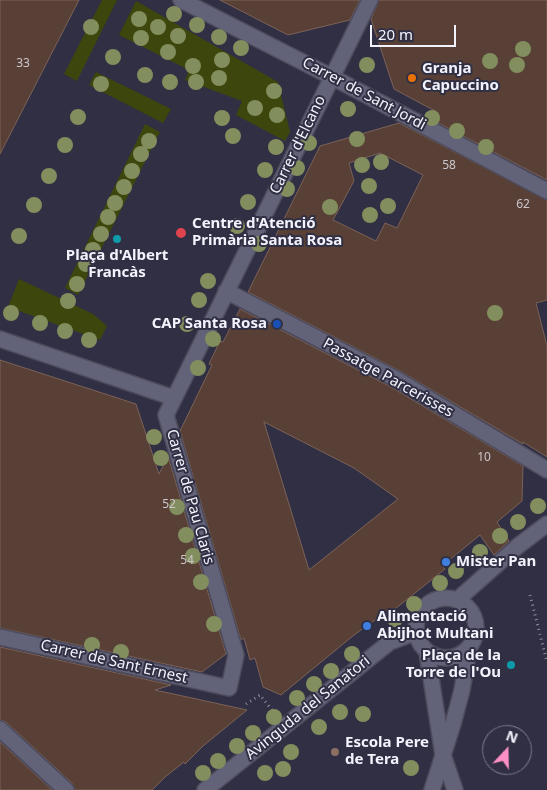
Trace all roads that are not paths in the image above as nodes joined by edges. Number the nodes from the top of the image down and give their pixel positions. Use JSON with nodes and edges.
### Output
{"nodes":[{"id":1,"x":181,"y":0,"type":"edge"},
{"id":2,"x":370,"y":0,"type":"edge"},
{"id":3,"x":332,"y":77,"type":"junction"},
{"id":4,"x":547,"y":191,"type":"edge"},
{"id":5,"x":226,"y":291,"type":"junction"},
{"id":6,"x":0,"y":339,"type":"edge"},
{"id":7,"x":174,"y":398,"type":"junction"},
{"id":8,"x":547,"y":470,"type":"edge"},
{"id":9,"x":547,"y":524,"type":"edge"},
{"id":10,"x":457,"y":600,"type":"junction"},
{"id":11,"x":416,"y":632,"type":"junction"},
{"id":12,"x":0,"y":636,"type":"edge"},
{"id":13,"x":469,"y":648,"type":"junction"},
{"id":14,"x":427,"y":652,"type":"junction"},
{"id":15,"x":229,"y":688,"type":"joint"},
{"id":16,"x":0,"y":729,"type":"edge"},
{"id":17,"x":442,"y":755,"type":"junction"},
{"id":18,"x":66,"y":790,"type":"edge"},
{"id":19,"x":205,"y":790,"type":"edge"},
{"id":20,"x":432,"y":790,"type":"edge"},
{"id":21,"x":455,"y":790,"type":"edge"}],
"edges":[{"from":1,"to":3,"type":"street","name":"Carrer de Sant Jordi"},
{"from":2,"to":3,"type":"street","name":"Carrer d'Elcano"},
{"from":3,"to":4,"type":"street","name":"Carrer de Sant Jordi"},
{"from":3,"to":5,"type":"street","name":"Carrer d'Elcano"},
{"from":5,"to":7,"type":"street","name":"Carrer d'Elcano"},
{"from":5,"to":8,"type":"street","name":"Passatge Parcerisses"},
{"from":6,"to":7,"type":"street"},
{"from":7,"to":15,"type":"street","name":"Carrer de Pau Claris"},
{"from":9,"to":10,"type":"street"},
{"from":10,"to":11,"type":"street"},
{"from":10,"to":13,"type":"street"},
{"from":11,"to":14,"type":"street"},
{"from":11,"to":19,"type":"street","name":"Avinguda del Sanatori"},
{"from":12,"to":15,"type":"street","name":"Carrer de Sant Ernest"},
{"from":13,"to":14,"type":"street"},
{"from":13,"to":17,"type":"street"},
{"from":14,"to":17,"type":"street"},
{"from":16,"to":18,"type":"street"},
{"from":17,"to":20,"type":"street"},
{"from":17,"to":21,"type":"street"}]}
